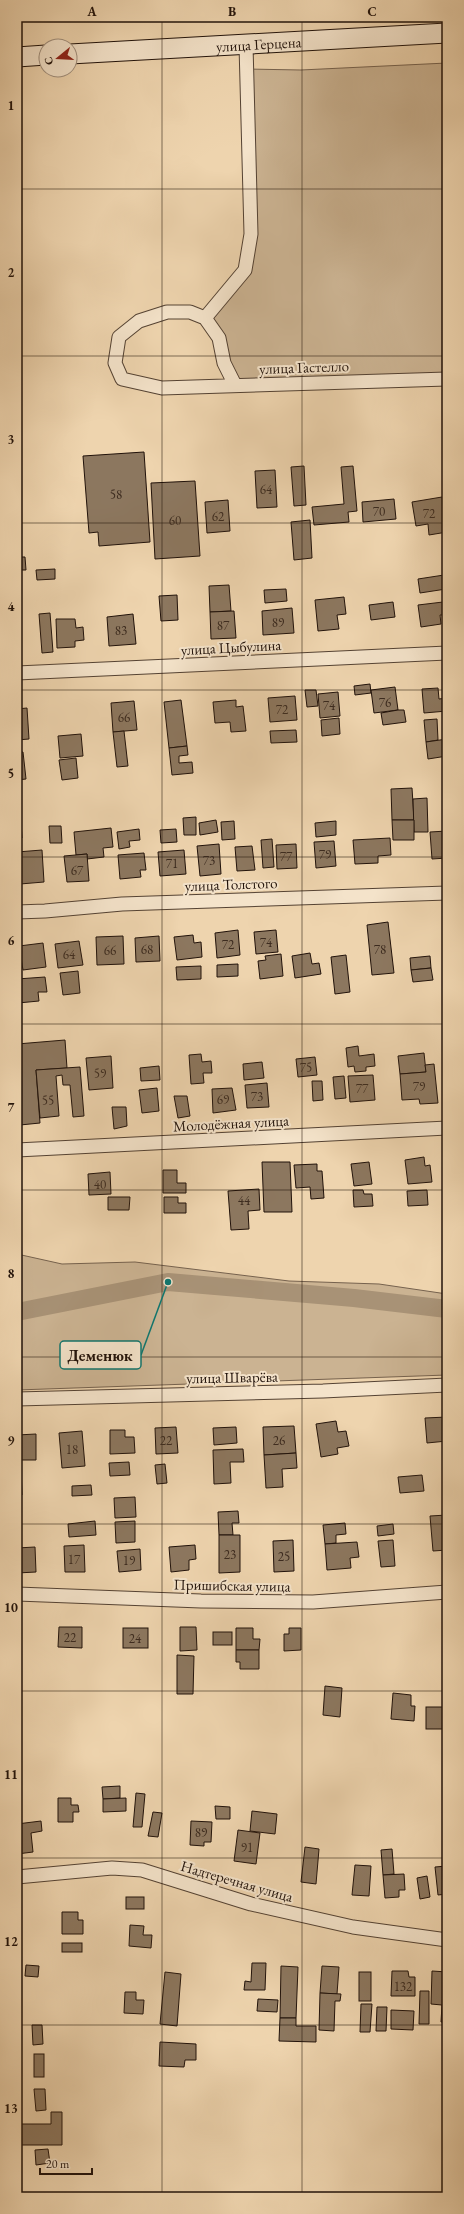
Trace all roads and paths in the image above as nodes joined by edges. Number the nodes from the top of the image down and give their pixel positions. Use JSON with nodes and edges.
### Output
{"nodes":[{"id":1,"x":447,"y":33,"type":"edge"},
{"id":2,"x":246,"y":45,"type":"junction"},
{"id":3,"x":78,"y":54,"type":"edge"},
{"id":4,"x":38,"y":56,"type":"edge"},
{"id":5,"x":17,"y":57,"type":"edge"},
{"id":6,"x":205,"y":318,"type":"junction"},
{"id":7,"x":447,"y":379,"type":"edge"},
{"id":8,"x":235,"y":385,"type":"junction"},
{"id":9,"x":447,"y":653,"type":"edge"},
{"id":10,"x":17,"y":673,"type":"edge"},
{"id":11,"x":447,"y":893,"type":"edge"},
{"id":12,"x":17,"y":912,"type":"edge"},
{"id":13,"x":447,"y":1128,"type":"edge"},
{"id":14,"x":17,"y":1150,"type":"edge"},
{"id":15,"x":447,"y":1385,"type":"edge"},
{"id":16,"x":17,"y":1399,"type":"edge"},
{"id":17,"x":447,"y":1592,"type":"edge"},
{"id":18,"x":17,"y":1594,"type":"edge"},
{"id":19,"x":17,"y":1877,"type":"edge"},
{"id":20,"x":447,"y":1940,"type":"edge"}],
"edges":[{"from":1,"to":2,"type":"main road","name":"улица Герцена"},
{"from":2,"to":3,"type":"main road","name":"улица Герцена"},
{"from":2,"to":6,"type":"street"},
{"from":4,"to":5,"type":"main road"},
{"from":6,"to":8,"type":"street"},
{"from":6,"to":8,"type":"street","name":"улица Гастелло"},
{"from":7,"to":8,"type":"street","name":"улица Гастелло"},
{"from":9,"to":10,"type":"street","name":"улица Цыбулина"},
{"from":11,"to":12,"type":"street","name":"улица Толстого"},
{"from":13,"to":14,"type":"street","name":"Молодёжная улица"},
{"from":15,"to":16,"type":"street","name":"улица Шварёва"},
{"from":17,"to":18,"type":"street","name":"Пришибская улица"},
{"from":19,"to":20,"type":"street","name":"Надтеречная улица"}]}
